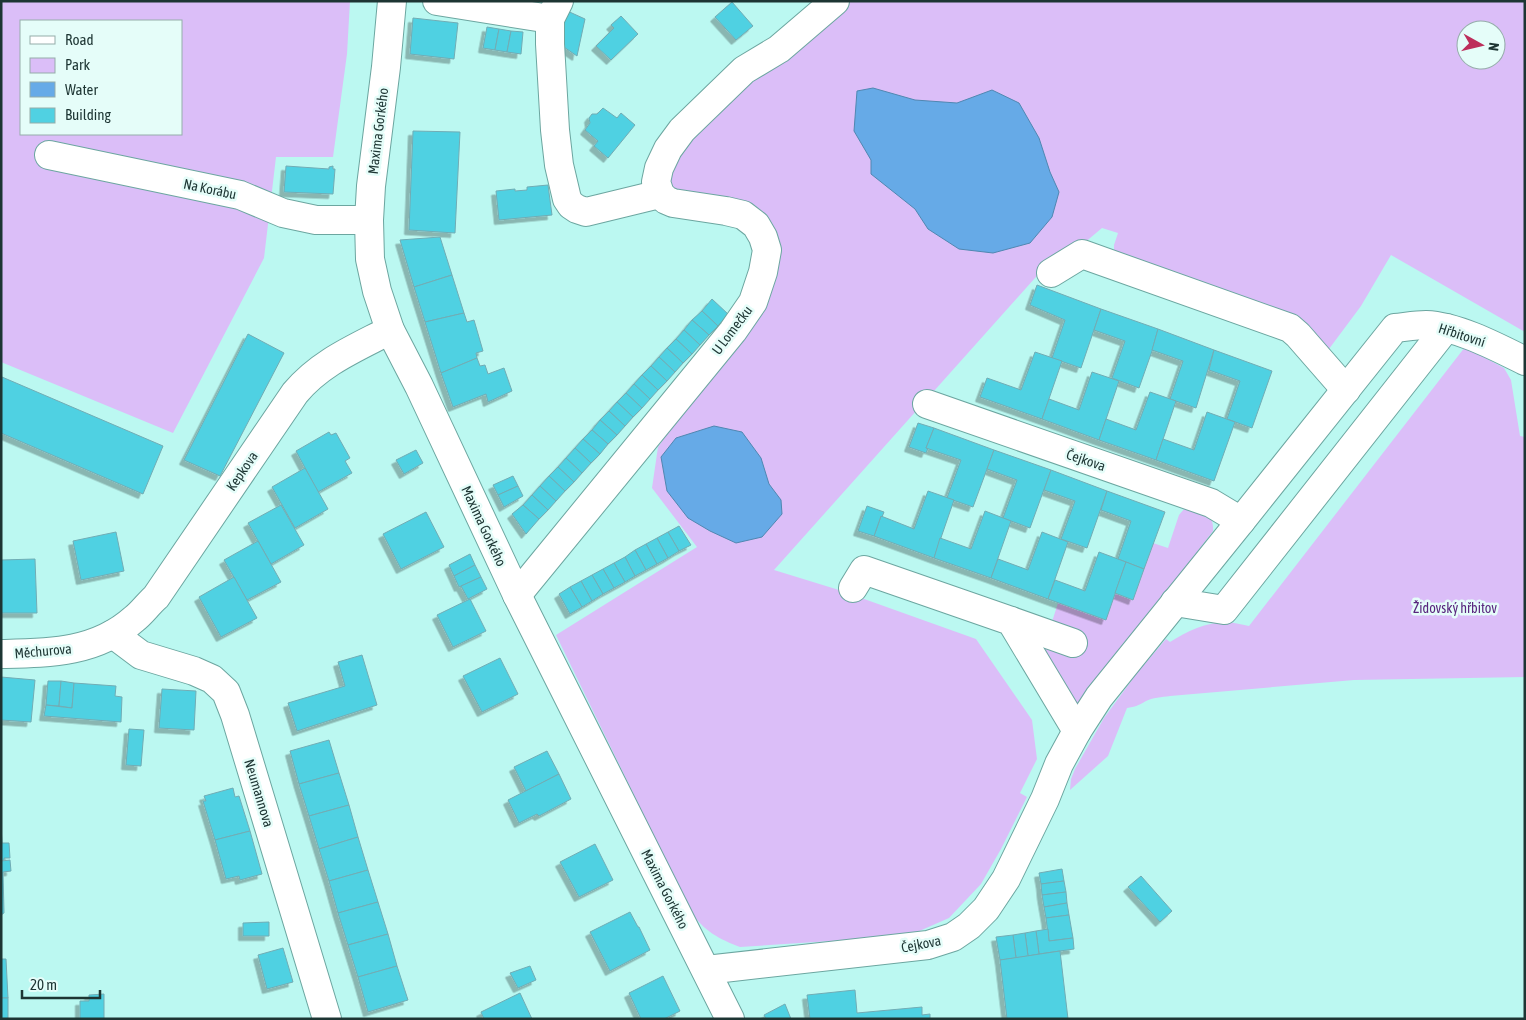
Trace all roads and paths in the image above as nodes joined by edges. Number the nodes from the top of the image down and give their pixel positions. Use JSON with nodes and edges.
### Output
{"nodes":[{"id":1,"x":392,"y":1,"type":"edge"},
{"id":2,"x":437,"y":1,"type":"edge"},
{"id":3,"x":835,"y":1,"type":"edge"},
{"id":4,"x":554,"y":10,"type":"edge"},
{"id":5,"x":49,"y":156,"type":"dead end"},
{"id":6,"x":660,"y":194,"type":"junction"},
{"id":7,"x":369,"y":220,"type":"junction"},
{"id":8,"x":1051,"y":272,"type":"dead end"},
{"id":9,"x":1395,"y":328,"type":"joint"},
{"id":10,"x":1446,"y":328,"type":"junction"},
{"id":11,"x":390,"y":330,"type":"junction"},
{"id":12,"x":1525,"y":361,"type":"edge"},
{"id":13,"x":1346,"y":390,"type":"junction"},
{"id":14,"x":927,"y":404,"type":"dead end"},
{"id":15,"x":1241,"y":521,"type":"junction"},
{"id":16,"x":852,"y":588,"type":"dead end"},
{"id":17,"x":517,"y":595,"type":"junction"},
{"id":18,"x":1176,"y":602,"type":"junction"},
{"id":19,"x":1011,"y":621,"type":"junction"},
{"id":20,"x":113,"y":634,"type":"junction"},
{"id":21,"x":1073,"y":643,"type":"dead end"},
{"id":22,"x":1,"y":654,"type":"edge"},
{"id":23,"x":1076,"y":731,"type":"junction"},
{"id":24,"x":706,"y":970,"type":"junction"},
{"id":25,"x":327,"y":1019,"type":"edge"},
{"id":26,"x":730,"y":1019,"type":"edge"}],
"edges":[{"from":1,"to":7,"type":"street","name":"Maxima Gorkého"},
{"from":2,"to":4,"type":"street"},
{"from":3,"to":6,"type":"street"},
{"from":4,"to":6,"type":"street"},
{"from":5,"to":7,"type":"street","name":"Na Korábu"},
{"from":6,"to":17,"type":"street","name":"U Lomečku"},
{"from":7,"to":11,"type":"street","name":"Maxima Gorkého"},
{"from":8,"to":13,"type":"street"},
{"from":9,"to":10,"type":"street","name":"Hřbitovní"},
{"from":9,"to":13,"type":"street","name":"Čejkova"},
{"from":10,"to":12,"type":"street","name":"Hřbitovní"},
{"from":10,"to":18,"type":"street"},
{"from":11,"to":17,"type":"street","name":"Maxima Gorkého"},
{"from":11,"to":20,"type":"street","name":"Kepkova"},
{"from":13,"to":15,"type":"street","name":"Čejkova"},
{"from":14,"to":15,"type":"street","name":"Čejkova"},
{"from":15,"to":18,"type":"street","name":"Čejkova"},
{"from":16,"to":19,"type":"street"},
{"from":17,"to":24,"type":"street","name":"Maxima Gorkého"},
{"from":18,"to":23,"type":"street","name":"Čejkova"},
{"from":19,"to":21,"type":"street"},
{"from":19,"to":23,"type":"street"},
{"from":20,"to":22,"type":"street","name":"Měchurova"},
{"from":20,"to":25,"type":"street","name":"Neumannova"},
{"from":23,"to":24,"type":"street","name":"Čejkova"},
{"from":24,"to":26,"type":"street","name":"Maxima Gorkého"}]}
